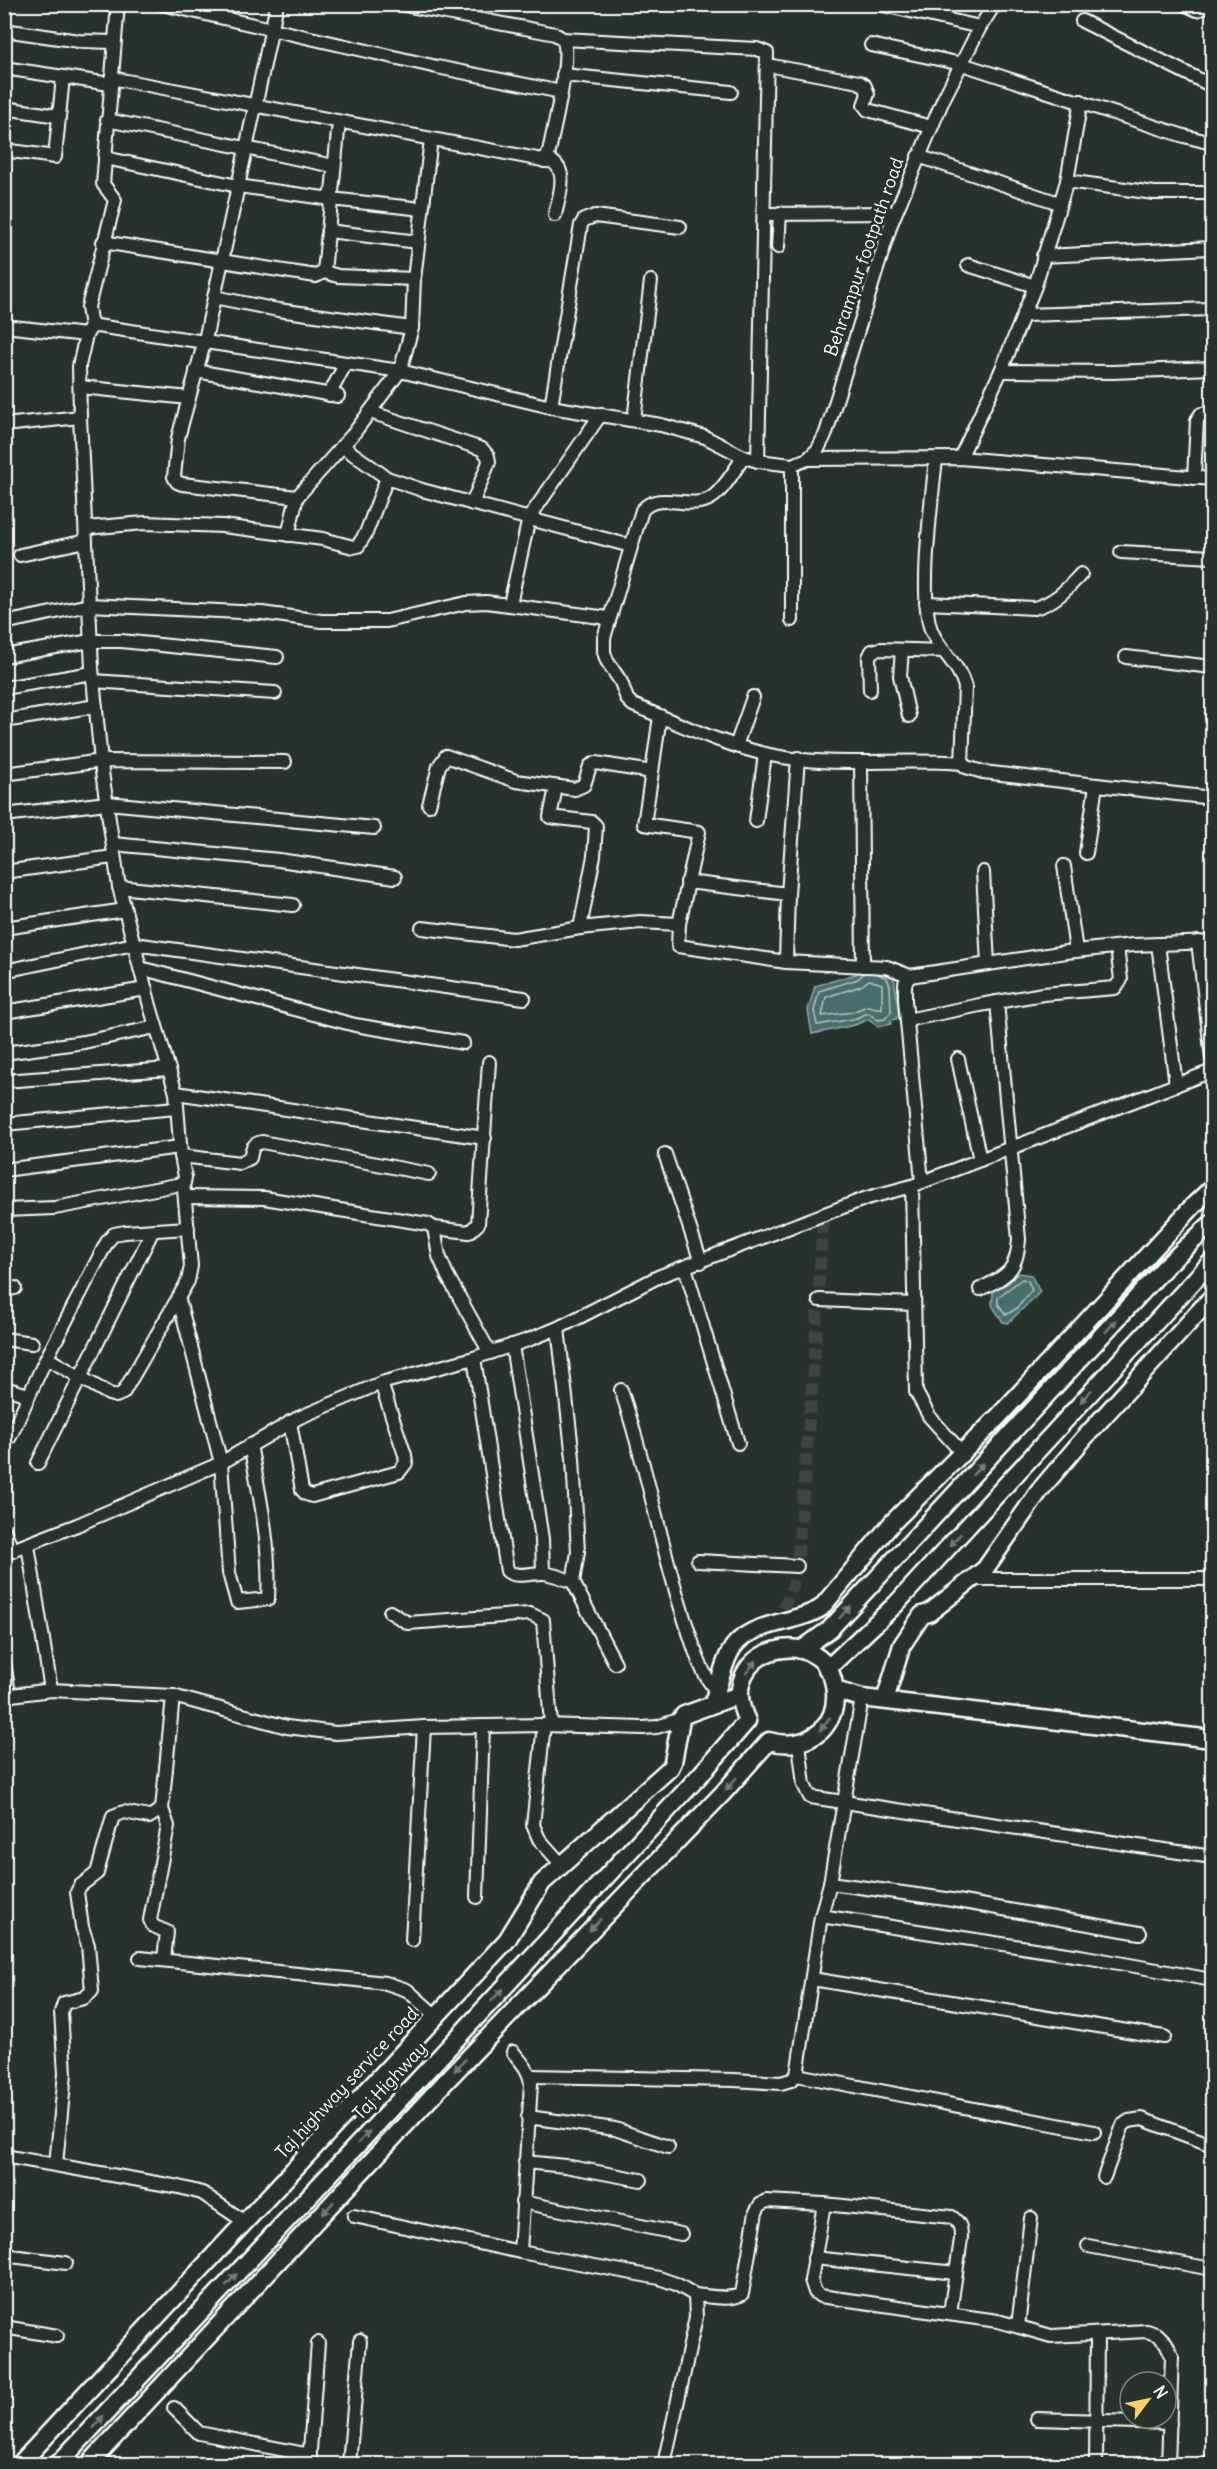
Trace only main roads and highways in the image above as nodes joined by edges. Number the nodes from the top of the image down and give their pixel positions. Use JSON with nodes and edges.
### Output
{"nodes":[{"id":1,"x":1212,"y":1188,"type":"edge"},
{"id":2,"x":1212,"y":1223,"type":"edge"},
{"id":3,"x":1212,"y":1261,"type":"edge"},
{"id":4,"x":1212,"y":1297,"type":"edge"},
{"id":5,"x":887,"y":1613,"type":"junction"},
{"id":6,"x":922,"y":1615,"type":"junction"},
{"id":7,"x":801,"y":1650,"type":"junction"},
{"id":8,"x":827,"y":1670,"type":"junction"},
{"id":9,"x":835,"y":1690,"type":"junction"},
{"id":10,"x":739,"y":1695,"type":"junction"},
{"id":11,"x":715,"y":1697,"type":"junction"},
{"id":12,"x":885,"y":1700,"type":"junction"},
{"id":13,"x":1212,"y":1739,"type":"edge"},
{"id":14,"x":20,"y":2464,"type":"edge"},
{"id":15,"x":58,"y":2464,"type":"edge"},
{"id":16,"x":89,"y":2464,"type":"edge"}],
"edges":[{"from":1,"to":11,"type":"main road"},
{"from":7,"to":2,"type":"main road","one_way":true},
{"from":3,"to":5,"type":"main road","one_way":true},
{"from":4,"to":6,"type":"main road"},
{"from":5,"to":6,"type":"main road"},
{"from":5,"to":8,"type":"main road"},
{"from":6,"to":12,"type":"main road"},
{"from":7,"to":8,"type":"main road"},
{"from":10,"to":7,"type":"main road","one_way":true},
{"from":8,"to":9,"type":"main road"},
{"from":9,"to":12,"type":"main road"},
{"from":9,"to":16,"type":"main road","one_way":true},
{"from":10,"to":11,"type":"main road"},
{"from":15,"to":10,"type":"main road","name":"Taj Highway","one_way":true},
{"from":11,"to":14,"type":"main road","name":"Taj highway service road"},
{"from":12,"to":13,"type":"main road"}]}
